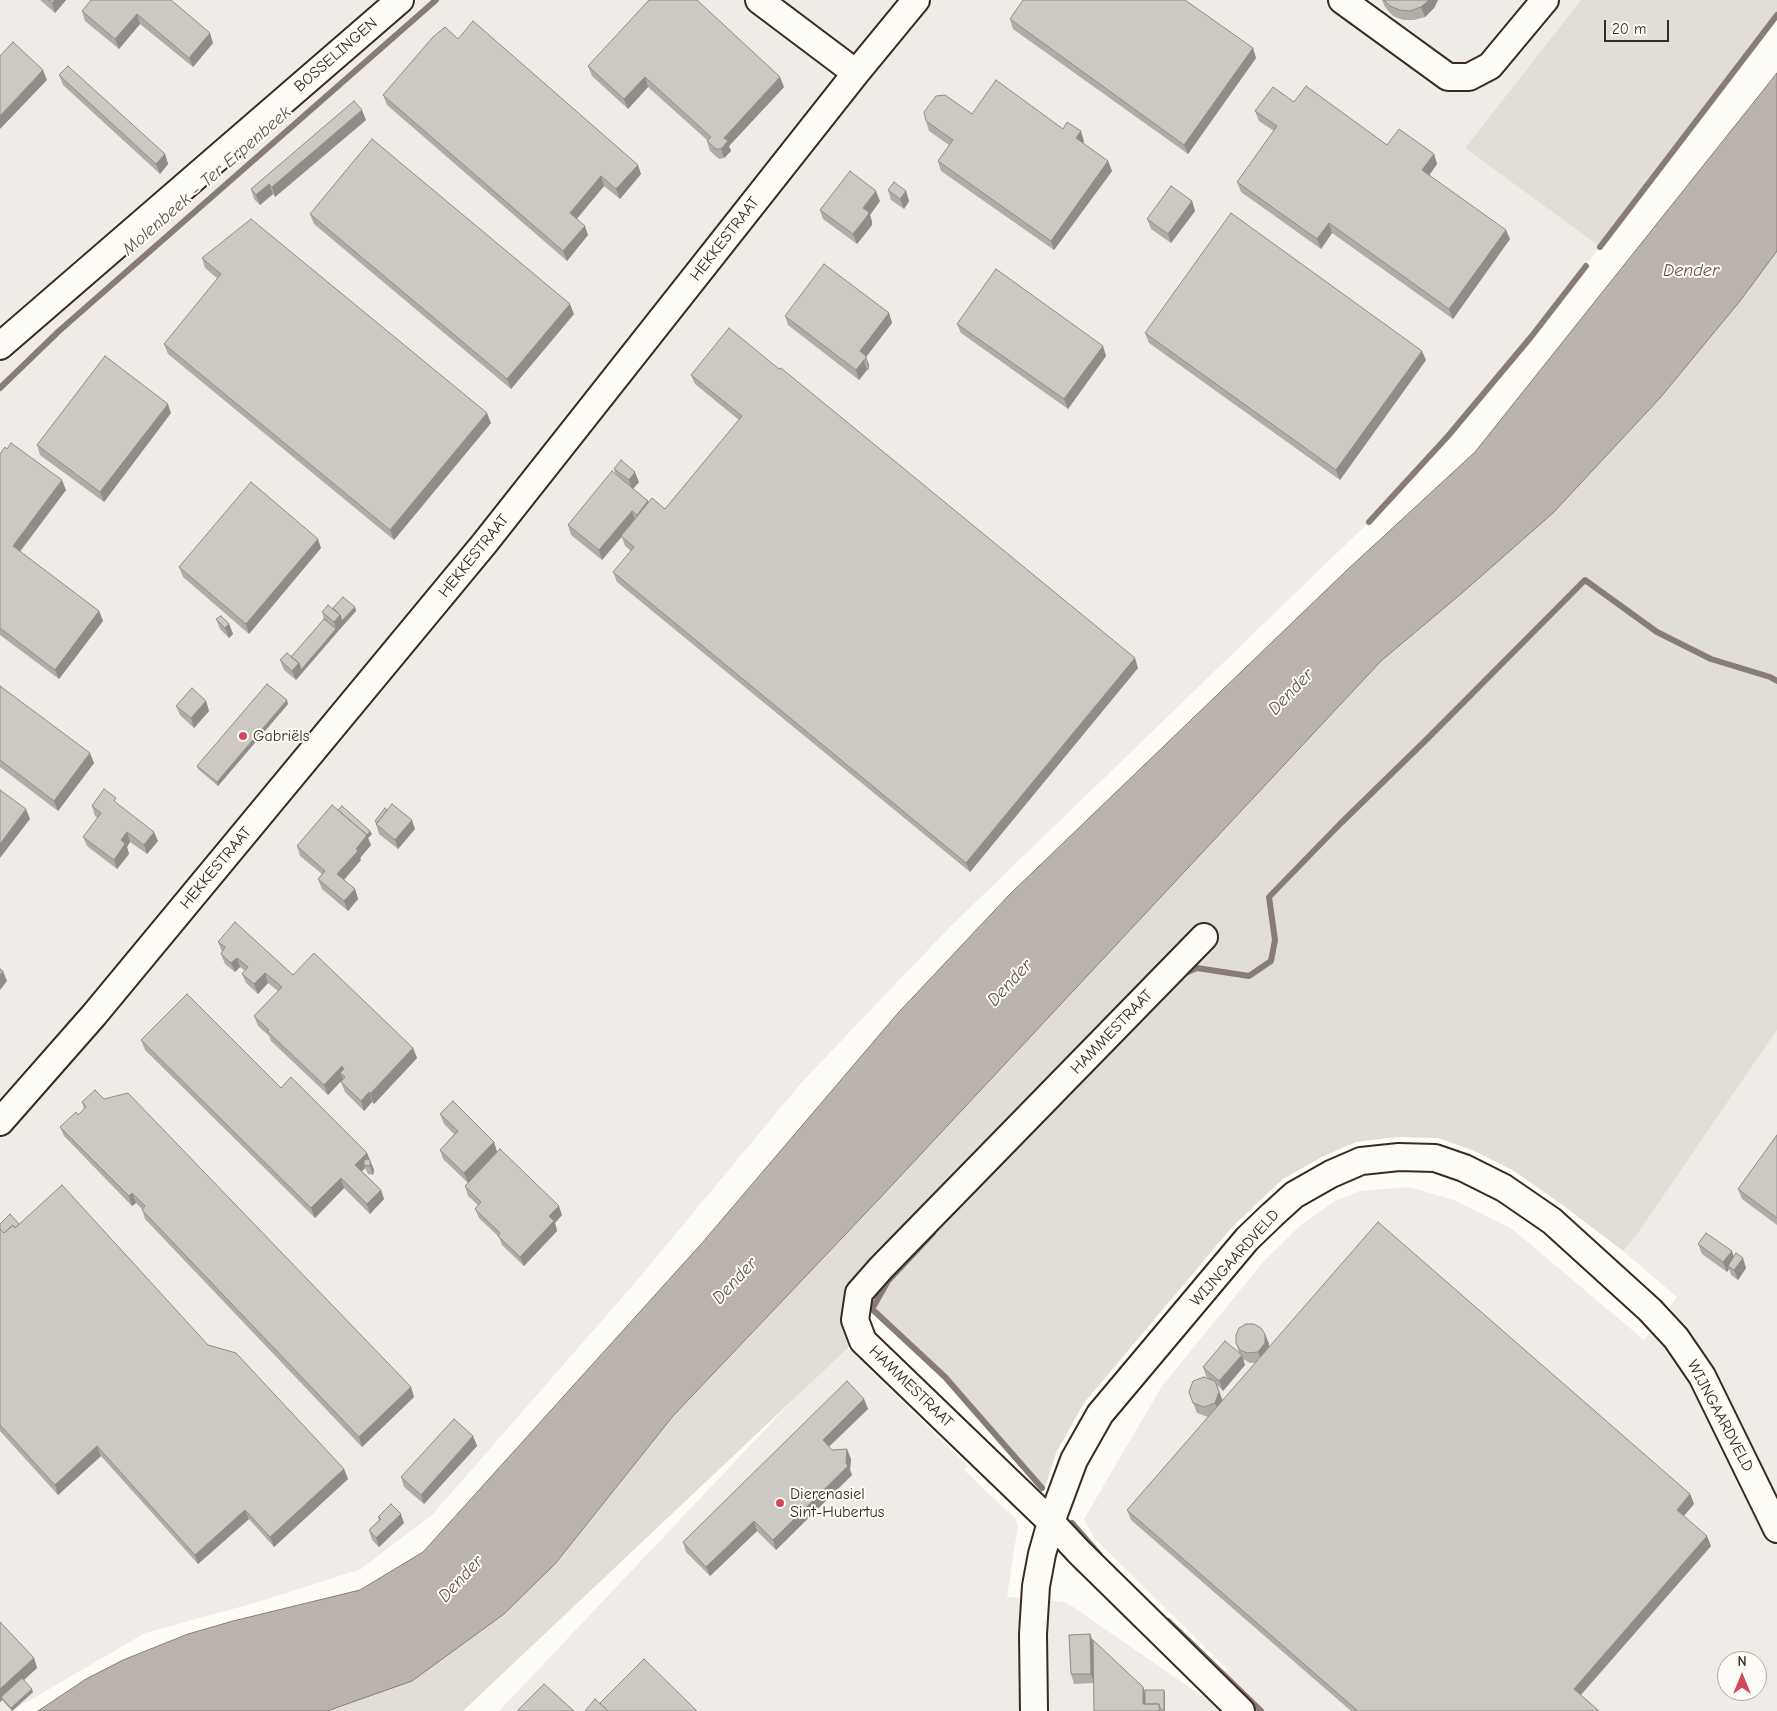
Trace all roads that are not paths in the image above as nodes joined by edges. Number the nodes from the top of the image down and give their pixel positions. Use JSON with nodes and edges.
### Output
{"nodes":[{"id":1,"x":400,"y":0,"type":"edge"},
{"id":2,"x":758,"y":0,"type":"edge"},
{"id":3,"x":916,"y":0,"type":"edge"},
{"id":4,"x":1342,"y":0,"type":"edge"},
{"id":5,"x":1545,"y":0,"type":"edge"},
{"id":6,"x":856,"y":74,"type":"junction"},
{"id":7,"x":0,"y":346,"type":"edge"},
{"id":8,"x":1204,"y":937,"type":"dead end"},
{"id":9,"x":0,"y":1122,"type":"edge"},
{"id":10,"x":1051,"y":1522,"type":"junction"},
{"id":11,"x":1777,"y":1529,"type":"edge"},
{"id":12,"x":1034,"y":1711,"type":"edge"},
{"id":13,"x":1241,"y":1711,"type":"edge"}],
"edges":[{"from":1,"to":7,"type":"street","name":"BOSSELINGEN"},
{"from":2,"to":6,"type":"street"},
{"from":3,"to":6,"type":"street","name":"HEKKESTRAAT"},
{"from":4,"to":5,"type":"street"},
{"from":6,"to":9,"type":"street","name":"HEKKESTRAAT"},
{"from":8,"to":10,"type":"street","name":"HAMMESTRAAT"},
{"from":10,"to":11,"type":"street","name":"WIJNGAARDVELD"},
{"from":10,"to":12,"type":"street","name":"WIJNGAARDVELD"},
{"from":10,"to":13,"type":"street","name":"HAMMESTRAAT"}]}
